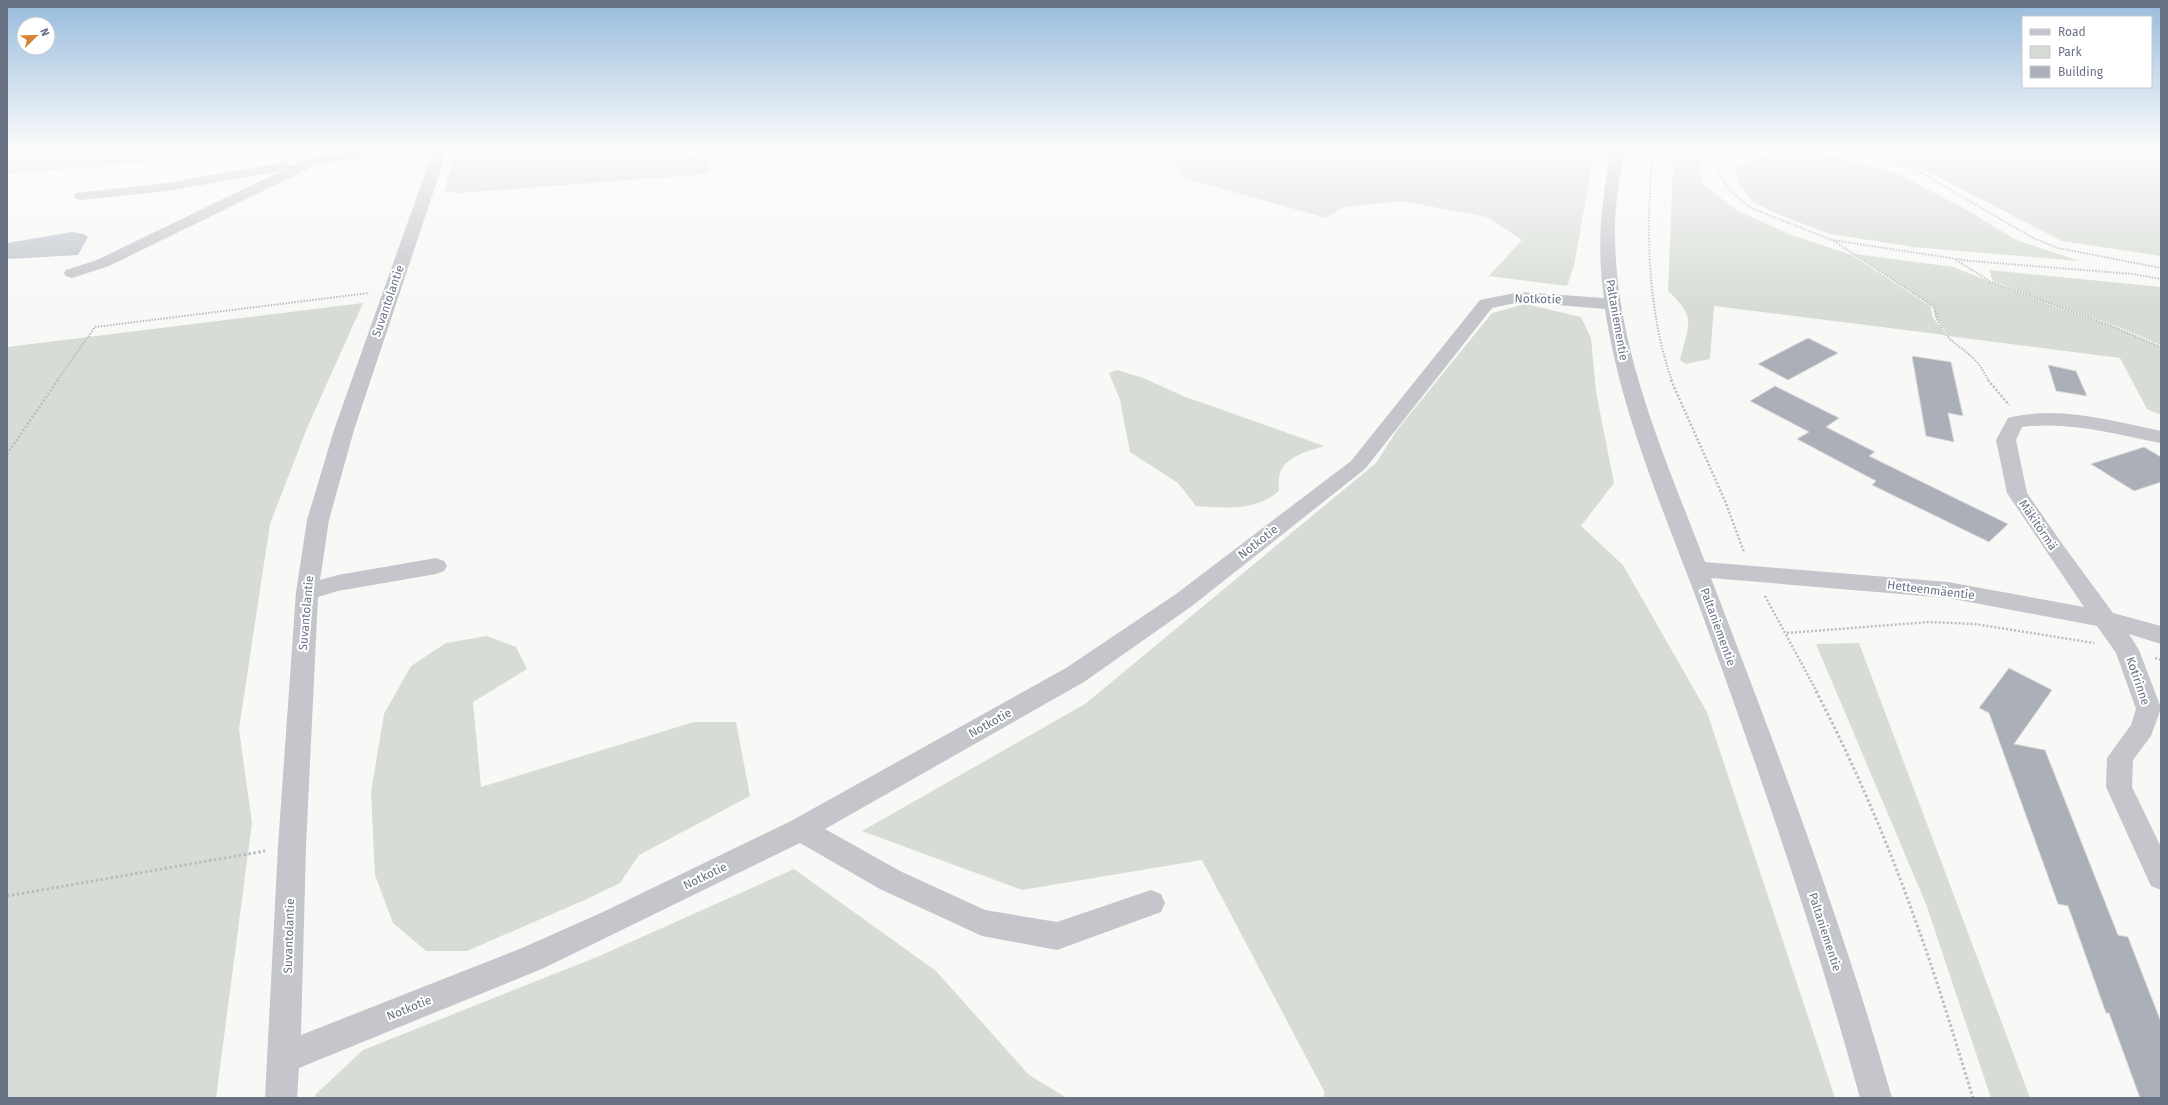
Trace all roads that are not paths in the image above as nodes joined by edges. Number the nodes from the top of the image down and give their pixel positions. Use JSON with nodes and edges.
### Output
{"nodes":[{"id":1,"x":234,"y":200,"type":"edge"},
{"id":2,"x":423,"y":200,"type":"edge"},
{"id":3,"x":1610,"y":200,"type":"edge"},
{"id":4,"x":72,"y":273,"type":"dead end"},
{"id":5,"x":1612,"y":304,"type":"junction"},
{"id":6,"x":2161,"y":437,"type":"edge"},
{"id":7,"x":436,"y":566,"type":"dead end"},
{"id":8,"x":1697,"y":569,"type":"junction"},
{"id":9,"x":306,"y":592,"type":"junction"},
{"id":10,"x":2105,"y":619,"type":"junction"},
{"id":11,"x":2161,"y":635,"type":"edge"},
{"id":12,"x":801,"y":829,"type":"junction"},
{"id":13,"x":2161,"y":877,"type":"edge"},
{"id":14,"x":1152,"y":903,"type":"dead end"},
{"id":15,"x":284,"y":1058,"type":"junction"},
{"id":16,"x":281,"y":1098,"type":"edge"},
{"id":17,"x":1876,"y":1098,"type":"edge"}],
"edges":[{"from":1,"to":4,"type":"street"},
{"from":2,"to":9,"type":"street","name":"Suvantolantie"},
{"from":3,"to":5,"type":"street","name":"Paltaniementie"},
{"from":5,"to":8,"type":"street","name":"Paltaniementie"},
{"from":5,"to":12,"type":"street","name":"Notkotie"},
{"from":6,"to":10,"type":"street","name":"Mäkitörmä"},
{"from":7,"to":9,"type":"street"},
{"from":8,"to":10,"type":"street","name":"Hetteenmäentie"},
{"from":8,"to":17,"type":"street","name":"Paltaniementie"},
{"from":9,"to":15,"type":"street","name":"Suvantolantie"},
{"from":10,"to":11,"type":"street","name":"Hetteenmäentie"},
{"from":10,"to":13,"type":"street","name":"Kotirinne"},
{"from":12,"to":14,"type":"street"},
{"from":12,"to":15,"type":"street","name":"Notkotie"},
{"from":15,"to":16,"type":"street","name":"Suvantolantie"}]}
